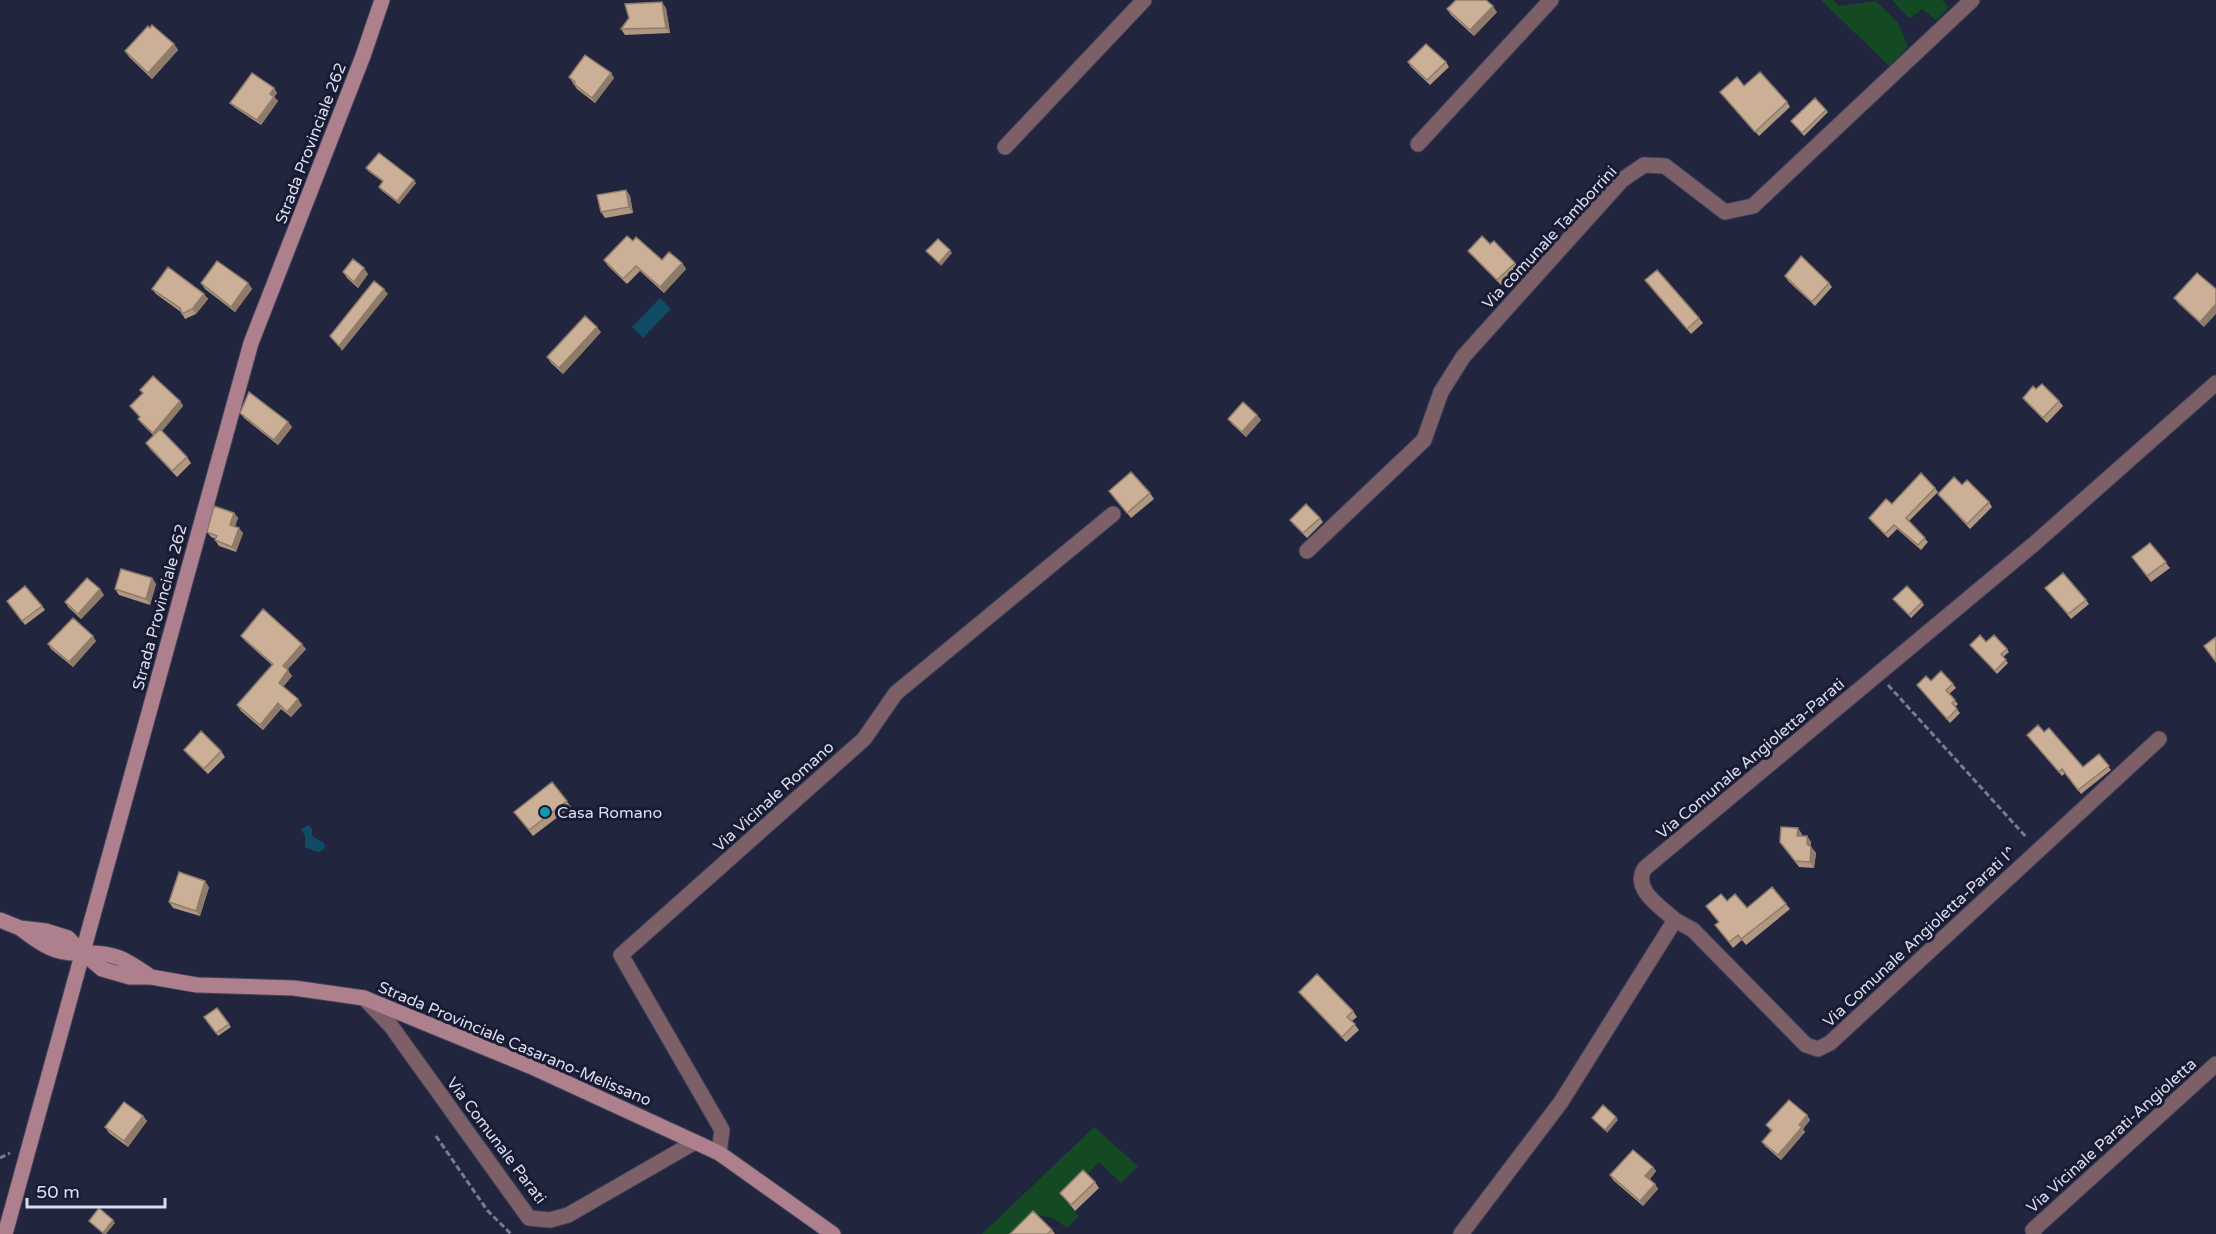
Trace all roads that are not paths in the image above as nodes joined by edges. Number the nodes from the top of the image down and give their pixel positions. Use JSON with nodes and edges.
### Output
{"nodes":[{"id":1,"x":382,"y":0,"type":"edge"},
{"id":2,"x":1144,"y":0,"type":"edge"},
{"id":3,"x":1551,"y":0,"type":"edge"},
{"id":4,"x":1972,"y":0,"type":"edge"},
{"id":5,"x":1418,"y":144,"type":"dead end"},
{"id":6,"x":1005,"y":147,"type":"dead end"},
{"id":7,"x":2216,"y":383,"type":"edge"},
{"id":8,"x":1113,"y":514,"type":"dead end"},
{"id":9,"x":1307,"y":551,"type":"dead end"},
{"id":10,"x":2159,"y":739,"type":"dead end"},
{"id":11,"x":0,"y":920,"type":"edge"},
{"id":12,"x":1675,"y":920,"type":"junction"},
{"id":13,"x":83,"y":953,"type":"junction"},
{"id":14,"x":364,"y":998,"type":"junction"},
{"id":15,"x":2216,"y":1064,"type":"edge"},
{"id":16,"x":695,"y":1142,"type":"junction"},
{"id":17,"x":719,"y":1153,"type":"junction"},
{"id":18,"x":5,"y":1234,"type":"edge"},
{"id":19,"x":833,"y":1234,"type":"edge"},
{"id":20,"x":1461,"y":1234,"type":"edge"},
{"id":21,"x":2034,"y":1234,"type":"edge"}],
"edges":[{"from":1,"to":13,"type":"street","name":"Strada Provinciale 262"},
{"from":2,"to":6,"type":"street"},
{"from":3,"to":5,"type":"street"},
{"from":4,"to":9,"type":"street","name":"Via comunale Tamborrini"},
{"from":7,"to":12,"type":"street","name":"Via Comunale Angioletta-Parati"},
{"from":8,"to":17,"type":"street","name":"Via Vicinale Romano"},
{"from":10,"to":12,"type":"street","name":"Via Comunale Angioletta-Parati I^"},
{"from":11,"to":13,"type":"street","name":"Strada Provinciale Casarano-Melissano"},
{"from":12,"to":20,"type":"street"},
{"from":13,"to":14,"type":"street","name":"Strada Provinciale Casarano-Melissano"},
{"from":13,"to":18,"type":"street","name":"Strada Provinciale 262"},
{"from":14,"to":16,"type":"street","name":"Strada Provinciale Casarano-Melissano"},
{"from":14,"to":16,"type":"street","name":"Via Comunale Parati"},
{"from":15,"to":21,"type":"street","name":"Via Vicinale Parati-Angioletta"},
{"from":16,"to":17,"type":"street","name":"Strada Provinciale Casarano-Melissano"},
{"from":17,"to":19,"type":"street","name":"Strada Provinciale Casarano-Melissano"}]}
